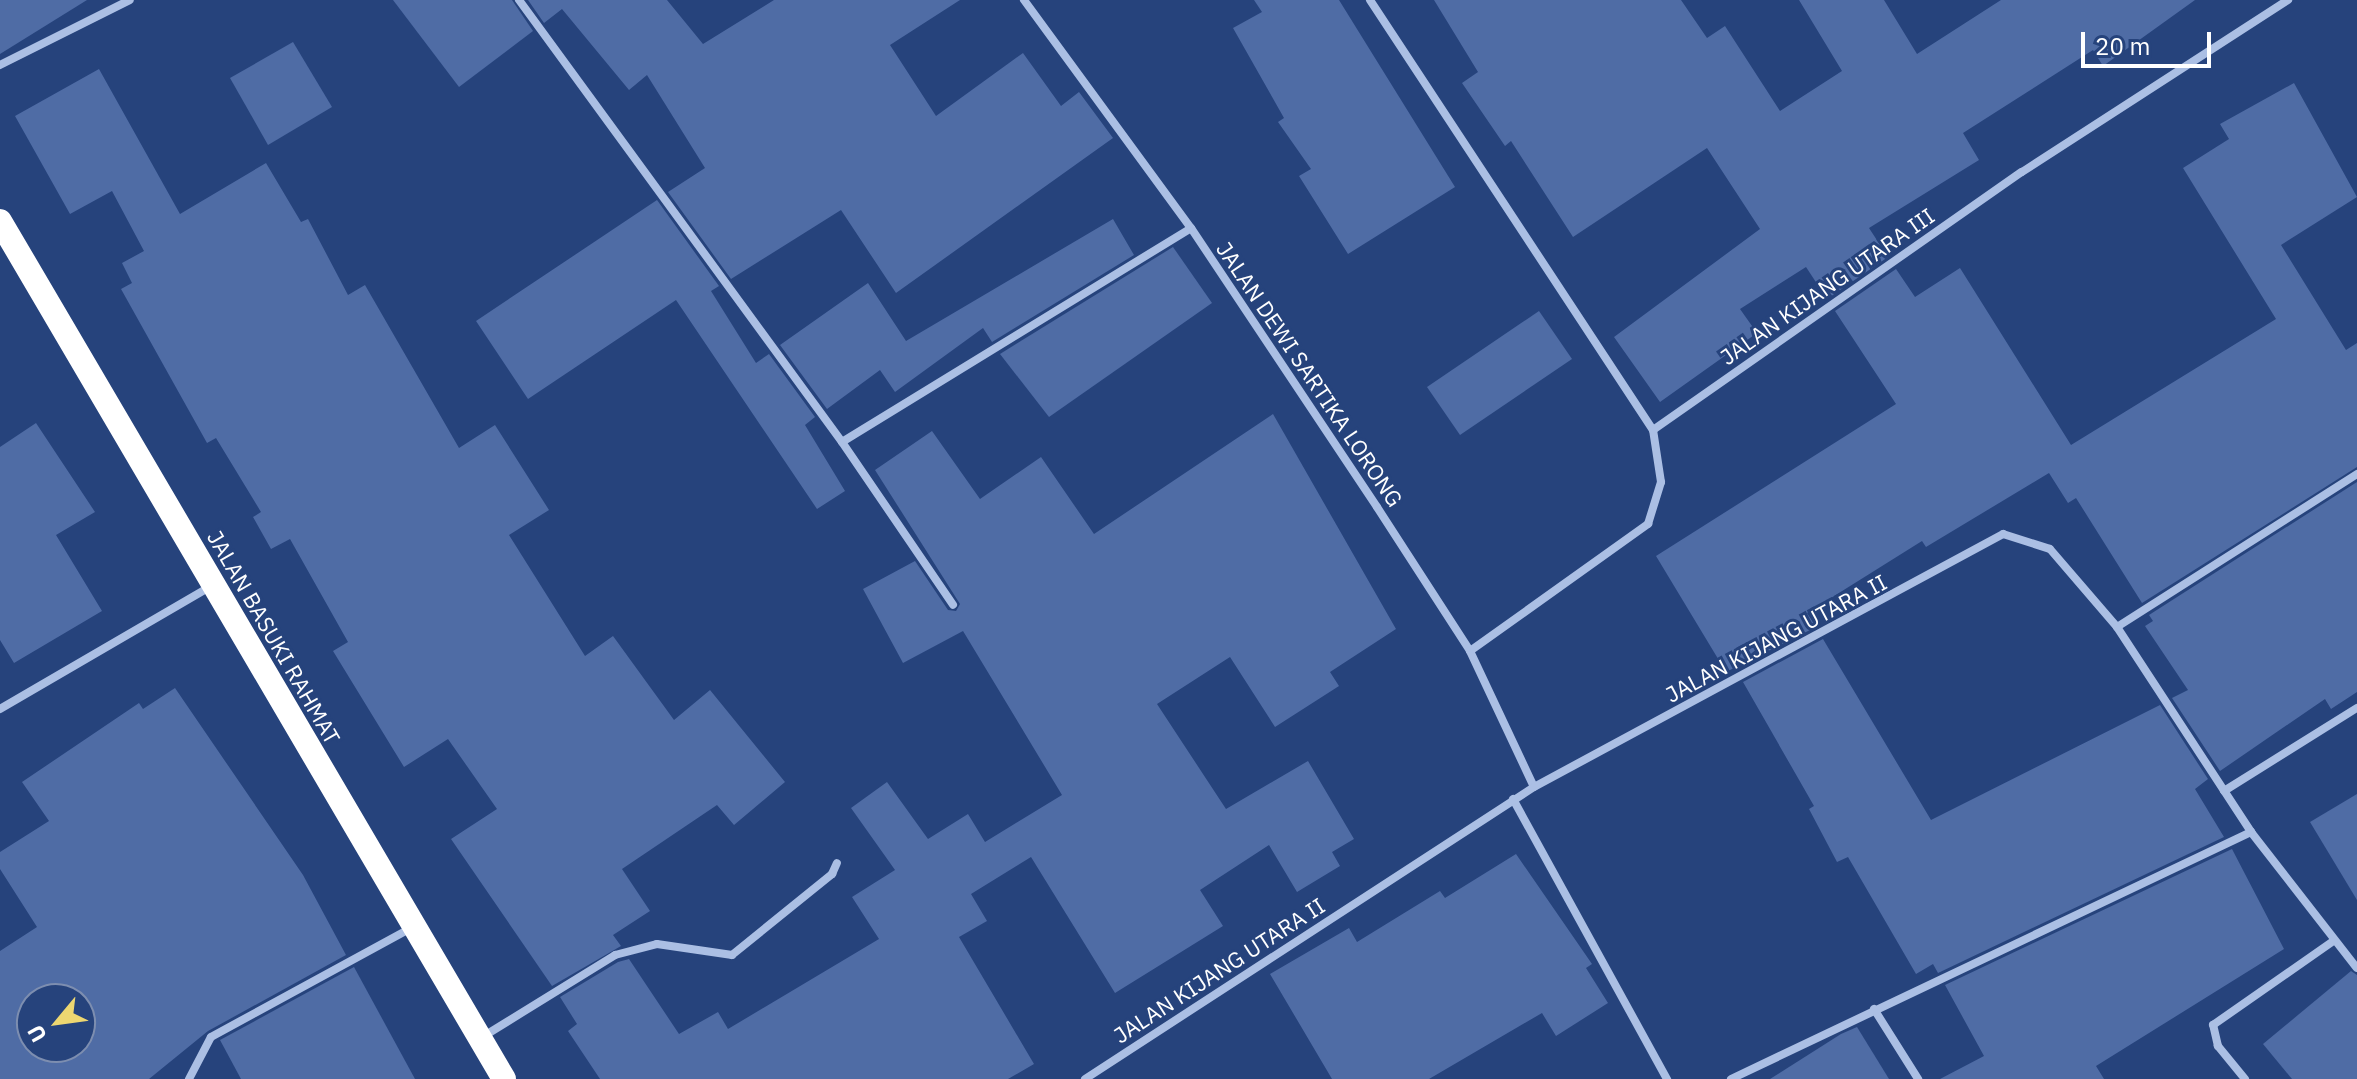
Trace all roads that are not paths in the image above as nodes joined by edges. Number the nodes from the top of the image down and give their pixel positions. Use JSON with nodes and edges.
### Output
{"nodes":[{"id":1,"x":130,"y":0,"type":"edge"},
{"id":2,"x":519,"y":0,"type":"edge"},
{"id":3,"x":1024,"y":0,"type":"edge"},
{"id":4,"x":1370,"y":0,"type":"edge"},
{"id":5,"x":2284,"y":1,"type":"edge"},
{"id":6,"x":0,"y":65,"type":"edge"},
{"id":7,"x":0,"y":221,"type":"edge"},
{"id":8,"x":1191,"y":228,"type":"junction"},
{"id":9,"x":1653,"y":430,"type":"junction"},
{"id":10,"x":842,"y":442,"type":"junction"},
{"id":11,"x":2357,"y":474,"type":"edge"},
{"id":12,"x":213,"y":585,"type":"junction"},
{"id":13,"x":953,"y":605,"type":"dead end"},
{"id":14,"x":2117,"y":627,"type":"junction"},
{"id":15,"x":1470,"y":651,"type":"junction"},
{"id":16,"x":2357,"y":708,"type":"edge"},
{"id":17,"x":0,"y":709,"type":"edge"},
{"id":18,"x":1534,"y":787,"type":"junction"},
{"id":19,"x":2224,"y":791,"type":"junction"},
{"id":20,"x":1513,"y":799,"type":"junction"},
{"id":21,"x":2251,"y":832,"type":"junction"},
{"id":22,"x":837,"y":863,"type":"dead end"},
{"id":23,"x":414,"y":927,"type":"junction"},
{"id":24,"x":2332,"y":942,"type":"junction"},
{"id":25,"x":2357,"y":968,"type":"edge"},
{"id":26,"x":1874,"y":1009,"type":"junction"},
{"id":27,"x":480,"y":1039,"type":"junction"},
{"id":28,"x":189,"y":1079,"type":"edge"},
{"id":29,"x":504,"y":1079,"type":"edge"},
{"id":30,"x":1085,"y":1079,"type":"edge"},
{"id":31,"x":1667,"y":1079,"type":"edge"},
{"id":32,"x":1731,"y":1079,"type":"edge"},
{"id":33,"x":1918,"y":1079,"type":"edge"},
{"id":34,"x":2245,"y":1079,"type":"edge"}],
"edges":[{"from":1,"to":6,"type":"street"},
{"from":2,"to":10,"type":"street"},
{"from":3,"to":8,"type":"street","name":"JALAN DEWI SARTIKA LORONG"},
{"from":4,"to":9,"type":"street"},
{"from":5,"to":9,"type":"street","name":"JALAN KIJANG UTARA III"},
{"from":7,"to":12,"type":"highway","name":"JALAN BASUKI RAHMAT"},
{"from":8,"to":10,"type":"street"},
{"from":8,"to":15,"type":"street","name":"JALAN DEWI SARTIKA LORONG"},
{"from":9,"to":15,"type":"street"},
{"from":10,"to":13,"type":"street"},
{"from":11,"to":14,"type":"street"},
{"from":12,"to":17,"type":"street"},
{"from":12,"to":23,"type":"highway","name":"JALAN BASUKI RAHMAT"},
{"from":14,"to":18,"type":"street","name":"JALAN KIJANG UTARA II"},
{"from":14,"to":19,"type":"street","name":"JALAN KIJANG UTARA II"},
{"from":15,"to":18,"type":"street","name":"JALAN DEWI SARTIKA LORONG"},
{"from":16,"to":19,"type":"street"},
{"from":18,"to":20,"type":"street","name":"JALAN KIJANG UTARA II"},
{"from":19,"to":21,"type":"street","name":"JALAN KIJANG UTARA II"},
{"from":20,"to":30,"type":"street","name":"JALAN KIJANG UTARA II"},
{"from":20,"to":31,"type":"street"},
{"from":21,"to":24,"type":"street","name":"JALAN KIJANG UTARA II"},
{"from":21,"to":26,"type":"street"},
{"from":22,"to":27,"type":"street"},
{"from":23,"to":27,"type":"highway","name":"JALAN BASUKI RAHMAT"},
{"from":23,"to":28,"type":"street"},
{"from":24,"to":25,"type":"street","name":"JALAN KIJANG UTARA II"},
{"from":24,"to":34,"type":"street"},
{"from":26,"to":32,"type":"street"},
{"from":26,"to":33,"type":"street"},
{"from":27,"to":29,"type":"highway","name":"JALAN BASUKI RAHMAT"}]}
